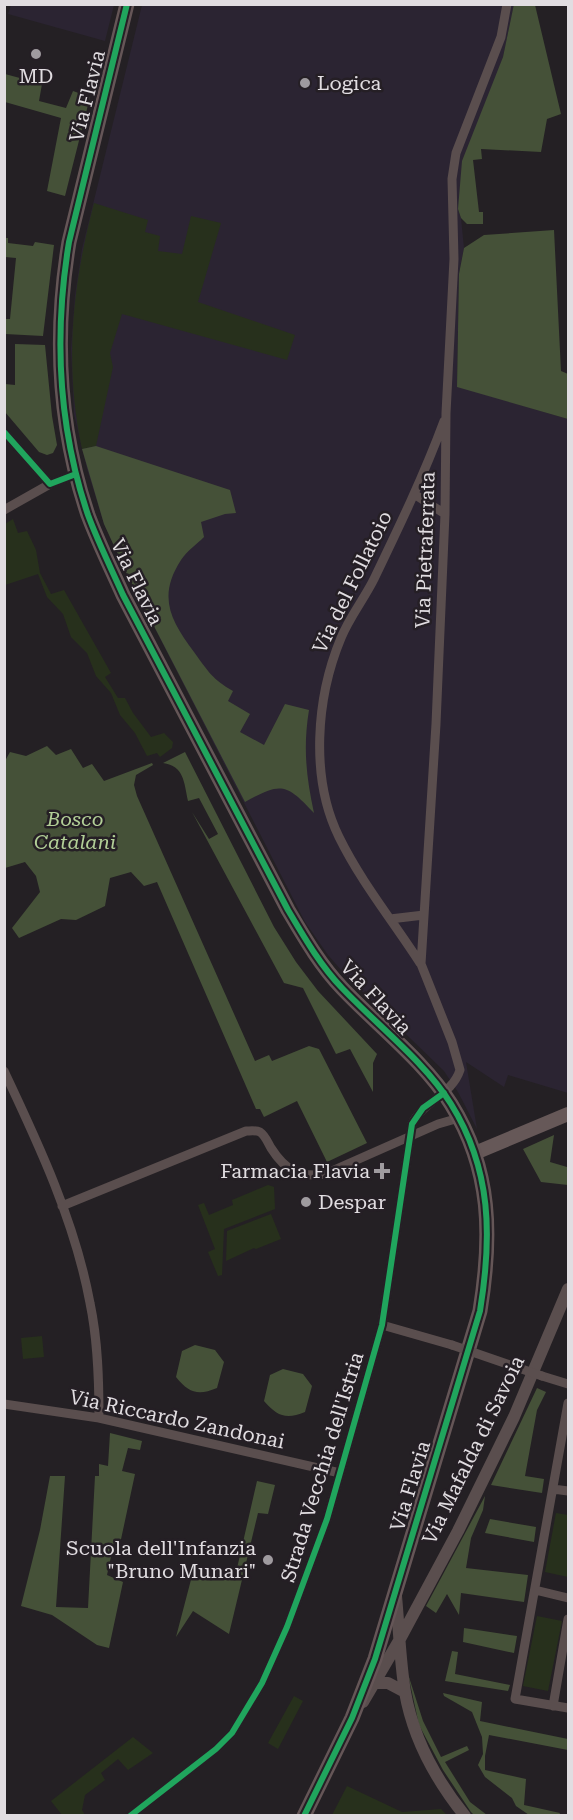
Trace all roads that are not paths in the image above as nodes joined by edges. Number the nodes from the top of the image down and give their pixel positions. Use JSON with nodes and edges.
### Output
{"nodes":[{"id":1,"x":127,"y":4,"type":"edge"},
{"id":2,"x":507,"y":4,"type":"edge"},
{"id":3,"x":446,"y":413,"type":"junction"},
{"id":4,"x":4,"y":432,"type":"edge"},
{"id":5,"x":76,"y":474,"type":"junction"},
{"id":6,"x":50,"y":484,"type":"junction"},
{"id":7,"x":414,"y":494,"type":"junction"},
{"id":8,"x":4,"y":510,"type":"edge"},
{"id":9,"x":445,"y":514,"type":"junction"},
{"id":10,"x":424,"y":915,"type":"junction"},
{"id":11,"x":390,"y":919,"type":"junction"},
{"id":12,"x":421,"y":964,"type":"junction"},
{"id":13,"x":4,"y":1071,"type":"edge"},
{"id":14,"x":444,"y":1093,"type":"junction"},
{"id":15,"x":568,"y":1114,"type":"edge"},
{"id":16,"x":459,"y":1118,"type":"junction"},
{"id":17,"x":409,"y":1138,"type":"junction"},
{"id":18,"x":475,"y":1153,"type":"junction"},
{"id":19,"x":62,"y":1206,"type":"junction"},
{"id":20,"x":568,"y":1289,"type":"edge"},
{"id":21,"x":382,"y":1325,"type":"junction"},
{"id":22,"x":568,"y":1384,"type":"edge"},
{"id":23,"x":568,"y":1403,"type":"edge"},
{"id":24,"x":4,"y":1404,"type":"edge"},
{"id":25,"x":99,"y":1418,"type":"junction"},
{"id":26,"x":340,"y":1473,"type":"junction"},
{"id":27,"x":553,"y":1489,"type":"junction"},
{"id":28,"x":568,"y":1491,"type":"edge"},
{"id":29,"x":396,"y":1589,"type":"junction"},
{"id":30,"x":535,"y":1590,"type":"junction"},
{"id":31,"x":568,"y":1598,"type":"edge"},
{"id":32,"x":568,"y":1619,"type":"edge"},
{"id":33,"x":400,"y":1639,"type":"junction"},
{"id":34,"x":375,"y":1683,"type":"junction"},
{"id":35,"x":405,"y":1692,"type":"junction"},
{"id":36,"x":553,"y":1706,"type":"junction"},
{"id":37,"x":568,"y":1708,"type":"edge"},
{"id":38,"x":352,"y":1718,"type":"junction"},
{"id":39,"x":130,"y":1815,"type":"edge"},
{"id":40,"x":304,"y":1815,"type":"edge"},
{"id":41,"x":465,"y":1815,"type":"edge"}],
"edges":[{"from":1,"to":5,"type":"main road","name":"Via Flavia"},
{"from":2,"to":3,"type":"street","name":"Via Pietraferrata"},
{"from":3,"to":7,"type":"street","name":"Via del Follatoio"},
{"from":3,"to":9,"type":"street","name":"Via Pietraferrata"},
{"from":4,"to":6,"type":"street"},
{"from":5,"to":6,"type":"street"},
{"from":5,"to":14,"type":"main road","name":"Via Flavia"},
{"from":6,"to":8,"type":"street"},
{"from":7,"to":9,"type":"street","name":"Via del Follatoio"},
{"from":7,"to":11,"type":"street","name":"Via del Follatoio"},
{"from":9,"to":10,"type":"street","name":"Via Pietraferrata"},
{"from":10,"to":11,"type":"street"},
{"from":10,"to":12,"type":"street","name":"Via Pietraferrata"},
{"from":11,"to":12,"type":"street","name":"Via del Follatoio"},
{"from":12,"to":14,"type":"street","name":"Via Pietraferrata"},
{"from":13,"to":19,"type":"street"},
{"from":14,"to":16,"type":"main road","name":"Via Flavia"},
{"from":14,"to":17,"type":"street","name":"Strada Vecchia dell'Istria"},
{"from":15,"to":18,"type":"main road"},
{"from":16,"to":17,"type":"street"},
{"from":16,"to":18,"type":"main road","name":"Via Flavia"},
{"from":17,"to":19,"type":"street"},
{"from":17,"to":21,"type":"street","name":"Strada Vecchia dell'Istria"},
{"from":18,"to":29,"type":"main road","name":"Via Flavia"},
{"from":19,"to":25,"type":"street"},
{"from":20,"to":33,"type":"street","name":"Via Mafalda di Savoia"},
{"from":21,"to":22,"type":"street","bridge":true},
{"from":21,"to":26,"type":"street","name":"Strada Vecchia dell'Istria"},
{"from":23,"to":27,"type":"street"},
{"from":24,"to":25,"type":"street","name":"Via Riccardo Zandonai"},
{"from":25,"to":26,"type":"street","name":"Via Riccardo Zandonai"},
{"from":26,"to":39,"type":"street","name":"Strada Vecchia dell'Istria"},
{"from":27,"to":28,"type":"street"},
{"from":27,"to":30,"type":"street"},
{"from":29,"to":33,"type":"street"},
{"from":29,"to":38,"type":"main road","name":"Via Flavia"},
{"from":30,"to":31,"type":"street"},
{"from":30,"to":36,"type":"street"},
{"from":32,"to":36,"type":"street"},
{"from":33,"to":34,"type":"street","name":"Via Mafalda di Savoia"},
{"from":33,"to":35,"type":"street"},
{"from":34,"to":35,"type":"street"},
{"from":34,"to":38,"type":"street","name":"Via Mafalda di Savoia"},
{"from":35,"to":41,"type":"street"},
{"from":36,"to":37,"type":"street"},
{"from":38,"to":40,"type":"main road","name":"Via Flavia"}]}
